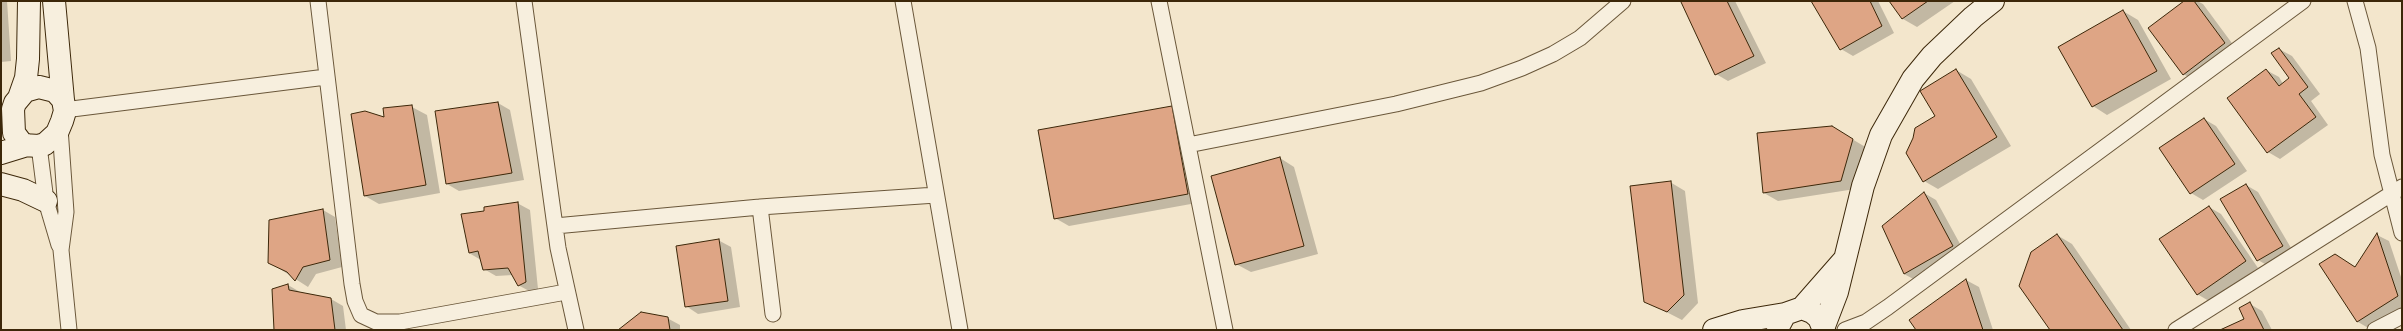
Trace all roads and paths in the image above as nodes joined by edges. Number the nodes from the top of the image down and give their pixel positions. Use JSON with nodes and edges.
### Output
{"nodes":[{"id":1,"x":29,"y":1,"type":"edge"},
{"id":2,"x":54,"y":1,"type":"edge"},
{"id":3,"x":318,"y":1,"type":"edge"},
{"id":4,"x":524,"y":1,"type":"edge"},
{"id":5,"x":903,"y":1,"type":"edge"},
{"id":6,"x":1158,"y":1,"type":"edge"},
{"id":7,"x":1623,"y":1,"type":"edge"},
{"id":8,"x":1992,"y":1,"type":"edge"},
{"id":9,"x":2303,"y":1,"type":"edge"},
{"id":10,"x":2355,"y":1,"type":"edge"},
{"id":11,"x":326,"y":77,"type":"junction"},
{"id":12,"x":11,"y":104,"type":"edge"},
{"id":13,"x":62,"y":112,"type":"junction"},
{"id":14,"x":1188,"y":145,"type":"junction"},
{"id":15,"x":33,"y":146,"type":"junction"},
{"id":16,"x":1,"y":153,"type":"edge"},
{"id":17,"x":1,"y":184,"type":"edge"},
{"id":18,"x":2396,"y":191,"type":"edge"},
{"id":19,"x":936,"y":195,"type":"junction"},
{"id":20,"x":46,"y":201,"type":"junction"},
{"id":21,"x":760,"y":207,"type":"junction"},
{"id":22,"x":555,"y":226,"type":"junction"},
{"id":23,"x":2402,"y":233,"type":"edge"},
{"id":24,"x":61,"y":250,"type":"junction"},
{"id":25,"x":1846,"y":258,"type":"junction"},
{"id":26,"x":566,"y":292,"type":"junction"},
{"id":27,"x":773,"y":314,"type":"dead end"},
{"id":28,"x":2402,"y":316,"type":"edge"},
{"id":29,"x":1788,"y":318,"type":"edge"},
{"id":30,"x":1824,"y":328,"type":"edge"},
{"id":31,"x":69,"y":330,"type":"edge"},
{"id":32,"x":576,"y":330,"type":"edge"},
{"id":33,"x":960,"y":330,"type":"edge"},
{"id":34,"x":1225,"y":330,"type":"edge"},
{"id":35,"x":1714,"y":330,"type":"edge"},
{"id":36,"x":1845,"y":330,"type":"edge"},
{"id":37,"x":2176,"y":330,"type":"edge"},
{"id":38,"x":2375,"y":330,"type":"edge"}],
"edges":[{"from":1,"to":12,"type":"street"},
{"from":2,"to":13,"type":"street"},
{"from":3,"to":11,"type":"street"},
{"from":4,"to":22,"type":"street"},
{"from":5,"to":19,"type":"street"},
{"from":6,"to":14,"type":"street"},
{"from":7,"to":14,"type":"street"},
{"from":8,"to":25,"type":"street"},
{"from":9,"to":36,"type":"street"},
{"from":10,"to":18,"type":"street"},
{"from":11,"to":13,"type":"street"},
{"from":11,"to":26,"type":"street"},
{"from":12,"to":13,"type":"street"},
{"from":12,"to":15,"type":"street"},
{"from":13,"to":15,"type":"street"},
{"from":13,"to":24,"type":"street"},
{"from":14,"to":34,"type":"street"},
{"from":15,"to":16,"type":"street"},
{"from":15,"to":20,"type":"street"},
{"from":17,"to":20,"type":"street"},
{"from":18,"to":23,"type":"street"},
{"from":18,"to":37,"type":"street"},
{"from":19,"to":21,"type":"street"},
{"from":19,"to":33,"type":"street"},
{"from":20,"to":24,"type":"street"},
{"from":21,"to":22,"type":"street"},
{"from":21,"to":27,"type":"street"},
{"from":22,"to":26,"type":"street"},
{"from":24,"to":31,"type":"street"},
{"from":25,"to":29,"type":"street"},
{"from":25,"to":30,"type":"street"},
{"from":26,"to":32,"type":"street"},
{"from":28,"to":38,"type":"street"},
{"from":29,"to":30,"type":"street"},
{"from":29,"to":35,"type":"street"}]}
